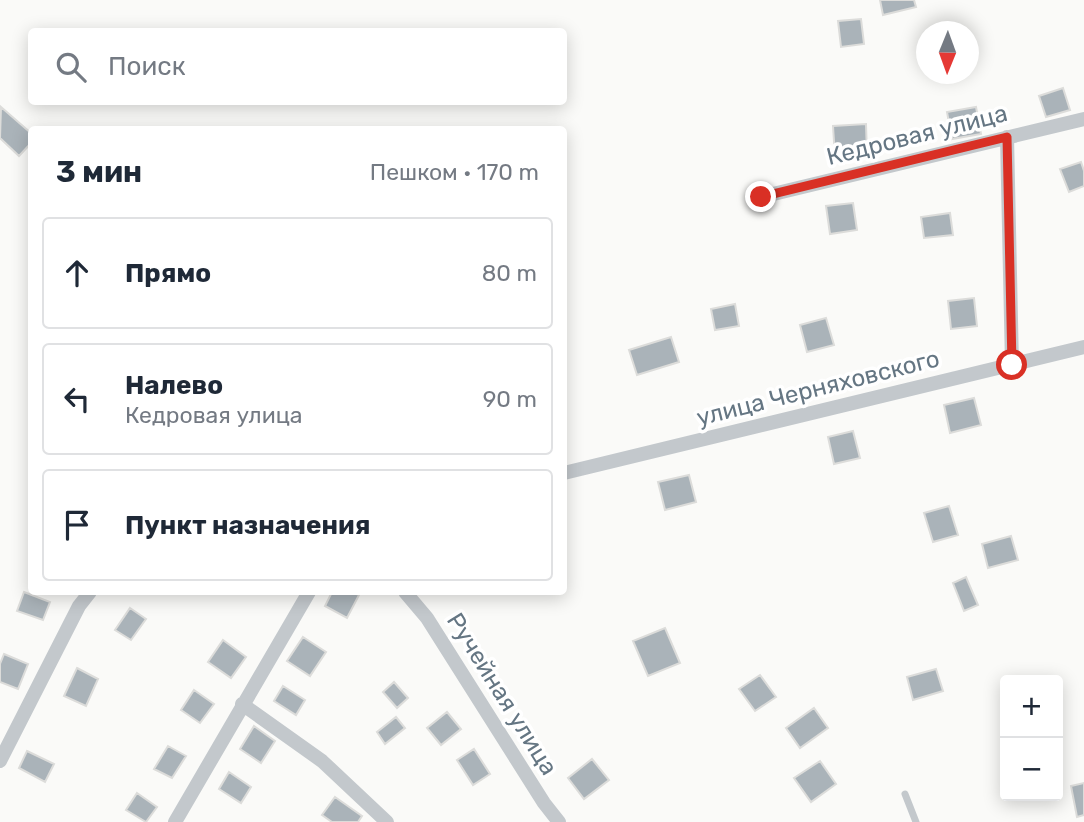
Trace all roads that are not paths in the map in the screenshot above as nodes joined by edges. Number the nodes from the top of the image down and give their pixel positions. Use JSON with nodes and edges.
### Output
{"nodes":[{"id":1,"x":1084,"y":119,"type":"edge"},
{"id":2,"x":1007,"y":137,"type":"junction"},
{"id":3,"x":761,"y":197,"type":"dead end"},
{"id":4,"x":1084,"y":347,"type":"edge"},
{"id":5,"x":1012,"y":365,"type":"junction"},
{"id":6,"x":567,"y":471,"type":"edge"},
{"id":7,"x":88,"y":595,"type":"edge"},
{"id":8,"x":307,"y":595,"type":"edge"},
{"id":9,"x":408,"y":595,"type":"edge"},
{"id":10,"x":242,"y":704,"type":"junction"},
{"id":11,"x":0,"y":761,"type":"edge"},
{"id":12,"x":905,"y":794,"type":"dead end"},
{"id":13,"x":174,"y":822,"type":"edge"},
{"id":14,"x":387,"y":822,"type":"edge"},
{"id":15,"x":559,"y":822,"type":"edge"},
{"id":16,"x":916,"y":822,"type":"edge"}],
"edges":[{"from":1,"to":2,"type":"street","name":"Кедровая улица"},
{"from":2,"to":3,"type":"street","name":"Кедровая улица"},
{"from":2,"to":5,"type":"street"},
{"from":4,"to":5,"type":"street","name":"улица Черняховского"},
{"from":5,"to":6,"type":"street","name":"улица Черняховского"},
{"from":7,"to":11,"type":"street"},
{"from":8,"to":10,"type":"street"},
{"from":9,"to":15,"type":"street","name":"Ручейная улица"},
{"from":10,"to":13,"type":"street"},
{"from":10,"to":14,"type":"street"},
{"from":12,"to":16,"type":"lane"}]}
